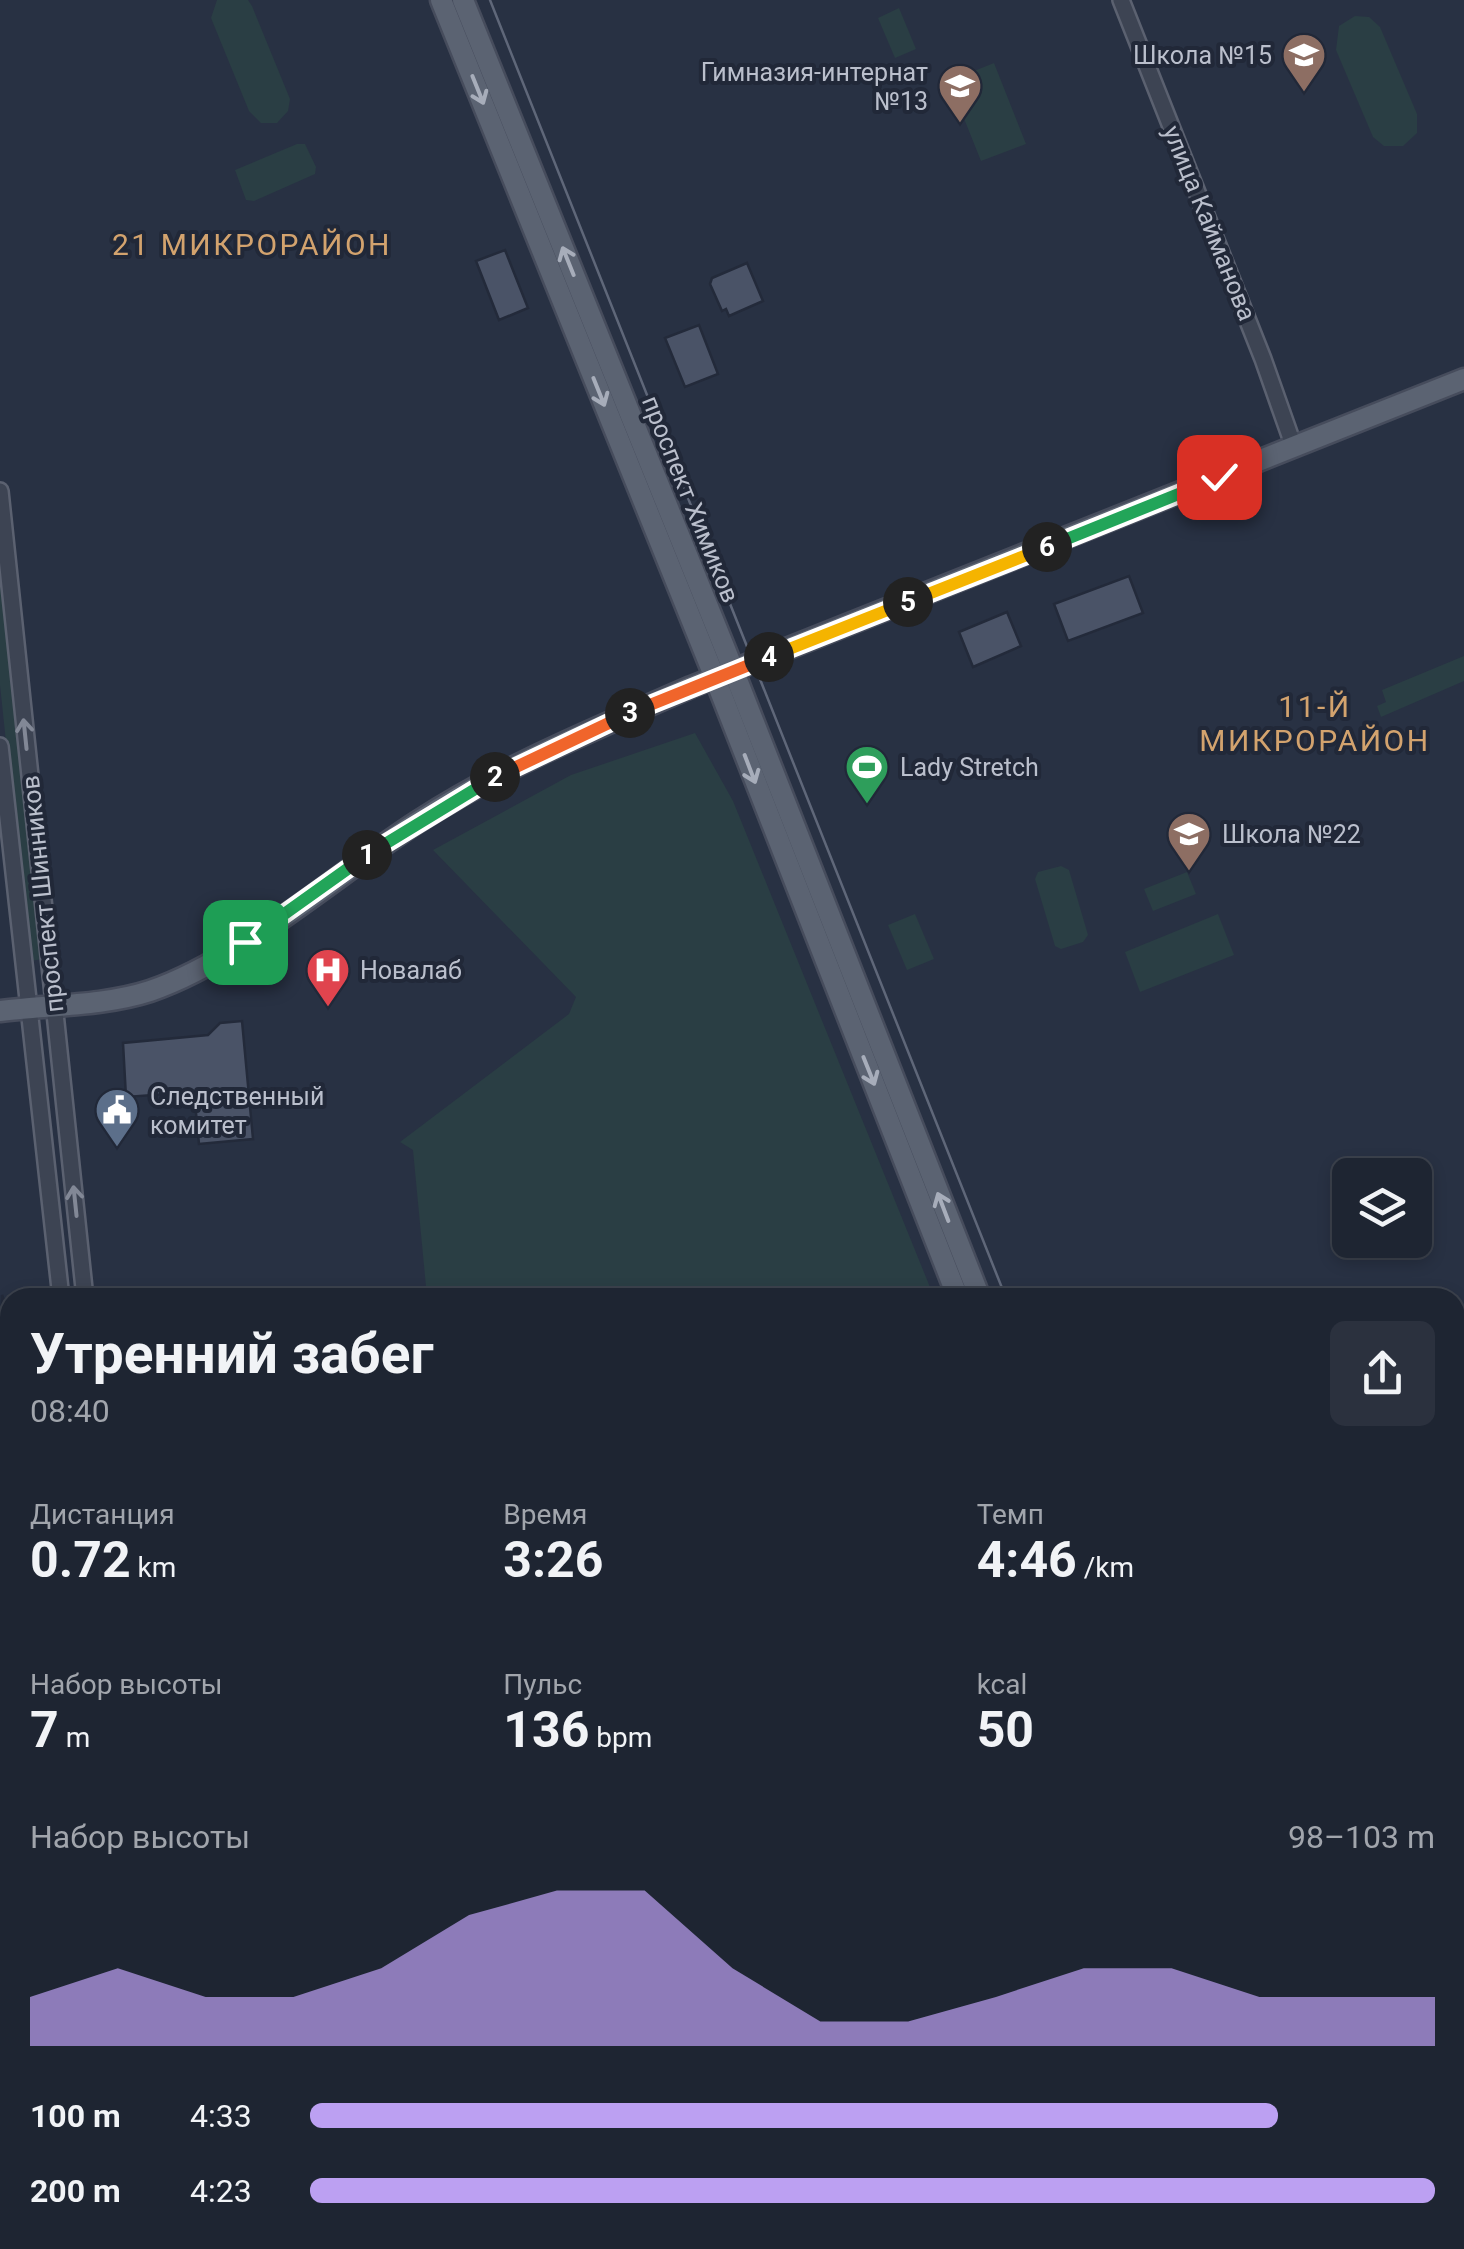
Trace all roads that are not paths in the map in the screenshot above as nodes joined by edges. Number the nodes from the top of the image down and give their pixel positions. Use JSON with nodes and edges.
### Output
{"nodes":[{"id":1,"x":441,"y":0,"type":"edge"},
{"id":2,"x":463,"y":0,"type":"edge"},
{"id":3,"x":1122,"y":0,"type":"edge"},
{"id":4,"x":1464,"y":379,"type":"edge"},
{"id":5,"x":1294,"y":447,"type":"junction"},
{"id":6,"x":0,"y":491,"type":"edge"},
{"id":7,"x":1,"y":512,"type":"edge"},
{"id":8,"x":697,"y":579,"type":"junction"},
{"id":9,"x":676,"y":584,"type":"junction"},
{"id":10,"x":724,"y":674,"type":"junction"},
{"id":11,"x":0,"y":746,"type":"edge"},
{"id":12,"x":812,"y":902,"type":"junction"},
{"id":13,"x":50,"y":972,"type":"junction"},
{"id":14,"x":24,"y":974,"type":"junction"},
{"id":15,"x":54,"y":1005,"type":"junction"},
{"id":16,"x":28,"y":1008,"type":"junction"},
{"id":17,"x":0,"y":1011,"type":"edge"},
{"id":18,"x":60,"y":1288,"type":"edge"},
{"id":19,"x":84,"y":1288,"type":"edge"},
{"id":20,"x":954,"y":1288,"type":"edge"},
{"id":21,"x":976,"y":1288,"type":"edge"}],
"edges":[{"from":1,"to":9,"type":"main road","name":"проспект Химиков","one_way":true},
{"from":8,"to":2,"type":"main road","name":"проспект Химиков","one_way":true},
{"from":3,"to":5,"type":"street","name":"улица Кайманова"},
{"from":4,"to":5,"type":"main road"},
{"from":5,"to":10,"type":"main road"},
{"from":6,"to":7,"type":"street","name":"проспект Шинников"},
{"from":13,"to":7,"type":"street","name":"проспект Шинников","one_way":true},
{"from":8,"to":9,"type":"main road"},
{"from":8,"to":10,"type":"main road","name":"проспект Химиков"},
{"from":9,"to":10,"type":"main road","name":"проспект Химиков"},
{"from":10,"to":12,"type":"main road","name":"проспект Химиков"},
{"from":10,"to":15,"type":"main road"},
{"from":11,"to":14,"type":"street","name":"проспект Шинников"},
{"from":12,"to":20,"type":"main road","name":"проспект Химиков","one_way":true},
{"from":21,"to":12,"type":"main road","name":"проспект Химиков","one_way":true},
{"from":13,"to":14,"type":"street"},
{"from":13,"to":15,"type":"street","name":"проспект Шинников"},
{"from":14,"to":16,"type":"street","name":"проспект Шинников"},
{"from":15,"to":16,"type":"main road"},
{"from":19,"to":15,"type":"street","name":"проспект Шинников","one_way":true},
{"from":16,"to":17,"type":"main road"},
{"from":16,"to":18,"type":"street","name":"проспект Шинников"}]}
